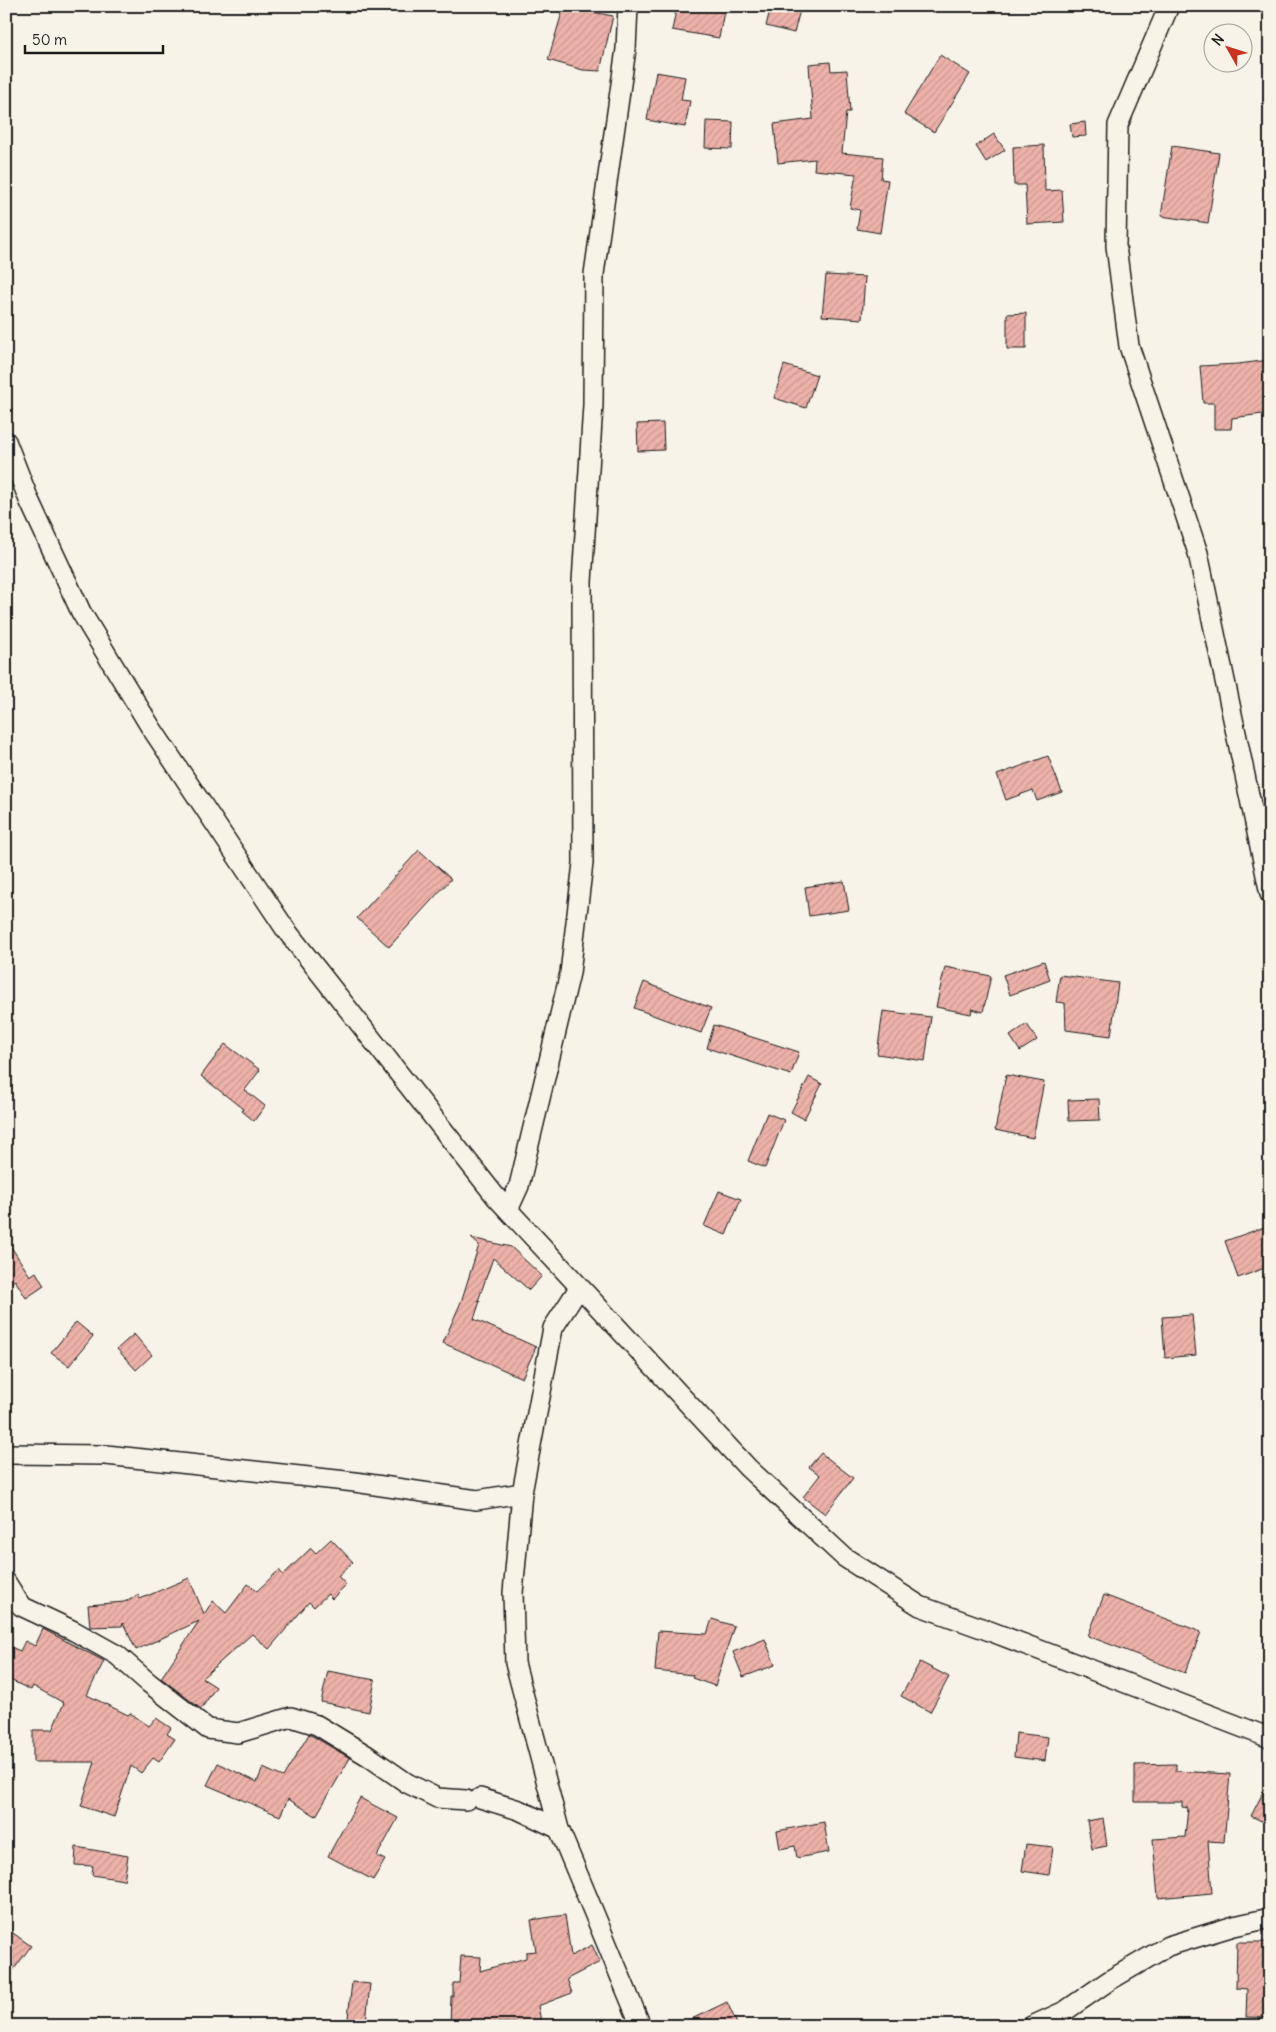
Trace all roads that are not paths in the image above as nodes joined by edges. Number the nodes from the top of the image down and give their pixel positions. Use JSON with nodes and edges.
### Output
{"nodes":[{"id":1,"x":628,"y":6,"type":"edge"},
{"id":2,"x":1169,"y":6,"type":"edge"},
{"id":3,"x":6,"y":441,"type":"edge"},
{"id":4,"x":1270,"y":894,"type":"edge"},
{"id":5,"x":508,"y":1210,"type":"junction"},
{"id":6,"x":579,"y":1288,"type":"junction"},
{"id":7,"x":6,"y":1454,"type":"edge"},
{"id":8,"x":522,"y":1493,"type":"junction"},
{"id":9,"x":6,"y":1582,"type":"edge"},
{"id":10,"x":1270,"y":1738,"type":"edge"},
{"id":11,"x":559,"y":1829,"type":"junction"},
{"id":12,"x":1270,"y":1918,"type":"edge"},
{"id":13,"x":640,"y":2025,"type":"edge"},
{"id":14,"x":1032,"y":2026,"type":"edge"}],
"edges":[{"from":1,"to":5,"type":"street"},
{"from":2,"to":4,"type":"street"},
{"from":3,"to":5,"type":"street"},
{"from":5,"to":6,"type":"street"},
{"from":6,"to":8,"type":"street"},
{"from":6,"to":10,"type":"street"},
{"from":7,"to":8,"type":"street"},
{"from":8,"to":11,"type":"street"},
{"from":9,"to":11,"type":"street"},
{"from":11,"to":13,"type":"street"},
{"from":12,"to":14,"type":"street"}]}
